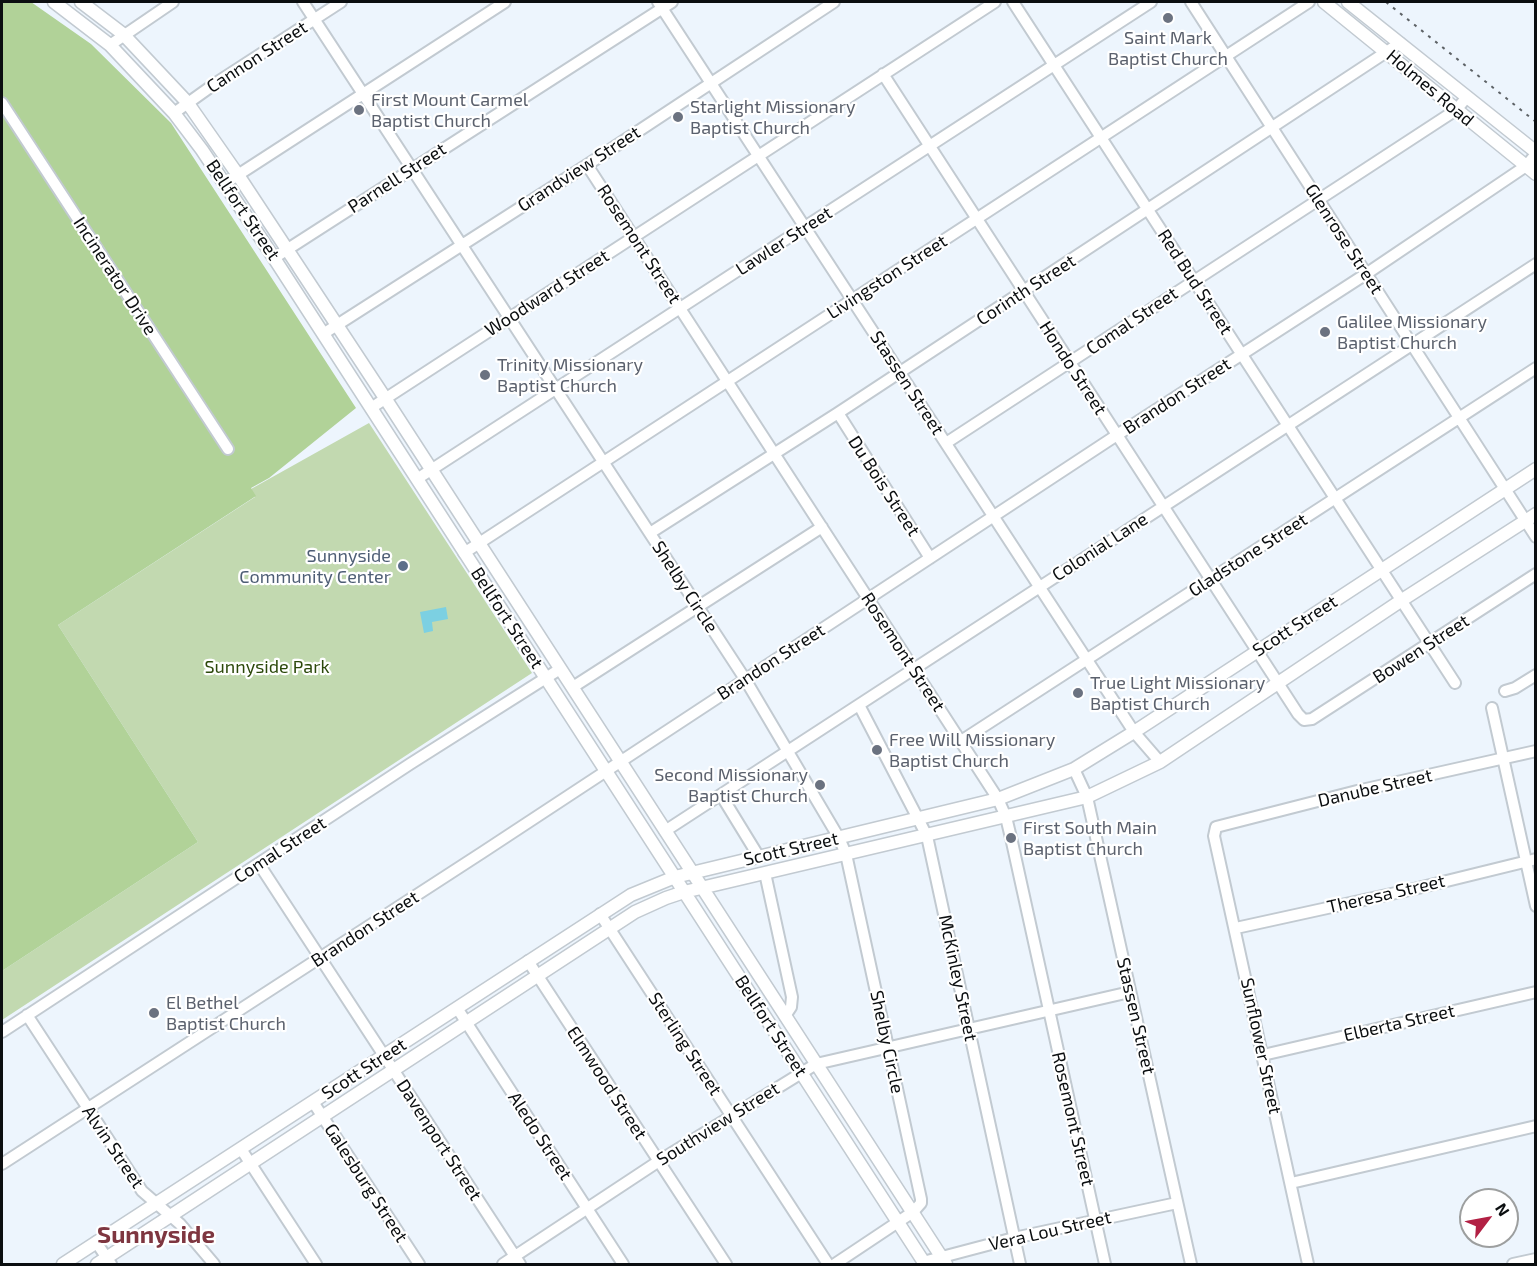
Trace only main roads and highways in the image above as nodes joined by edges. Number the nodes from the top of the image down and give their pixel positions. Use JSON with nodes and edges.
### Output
{"nodes":[{"id":1,"x":54,"y":2,"type":"edge"},
{"id":2,"x":81,"y":2,"type":"edge"},
{"id":3,"x":1324,"y":2,"type":"edge"},
{"id":4,"x":1348,"y":2,"type":"edge"},
{"id":5,"x":1536,"y":153,"type":"edge"},
{"id":6,"x":1531,"y":170,"type":"edge"},
{"id":7,"x":1536,"y":468,"type":"edge"},
{"id":8,"x":1530,"y":517,"type":"edge"},
{"id":9,"x":692,"y":872,"type":"junction"},
{"id":10,"x":675,"y":877,"type":"junction"},
{"id":11,"x":702,"y":888,"type":"junction"},
{"id":12,"x":684,"y":892,"type":"junction"},
{"id":13,"x":768,"y":990,"type":"junction"},
{"id":14,"x":754,"y":1000,"type":"junction"},
{"id":15,"x":864,"y":1138,"type":"junction"},
{"id":16,"x":850,"y":1148,"type":"junction"},
{"id":17,"x":944,"y":1261,"type":"edge"},
{"id":18,"x":105,"y":1262,"type":"edge"},
{"id":19,"x":924,"y":1263,"type":"edge"},
{"id":20,"x":63,"y":1264,"type":"edge"}],
"edges":[{"from":1,"to":10,"type":"main road","name":"Bellfort Street"},
{"from":2,"to":9,"type":"main road","name":"Bellfort Street"},
{"from":3,"to":6,"type":"main road","name":"Holmes Road"},
{"from":4,"to":5,"type":"main road","name":"Holmes Road"},
{"from":7,"to":9,"type":"main road","name":"Scott Street"},
{"from":8,"to":11,"type":"main road","name":"Scott Street"},
{"from":9,"to":10,"type":"main road","name":"Scott Street"},
{"from":9,"to":11,"type":"main road","name":"Bellfort Street"},
{"from":10,"to":12,"type":"main road","name":"Bellfort Street"},
{"from":10,"to":20,"type":"main road","name":"Scott Street"},
{"from":11,"to":12,"type":"main road","name":"Scott Street"},
{"from":11,"to":13,"type":"main road","name":"Bellfort Street"},
{"from":12,"to":14,"type":"main road","name":"Bellfort Street"},
{"from":12,"to":18,"type":"main road","name":"Scott Street"},
{"from":13,"to":14,"type":"main road"},
{"from":13,"to":15,"type":"main road","name":"Bellfort Street"},
{"from":14,"to":16,"type":"main road","name":"Bellfort Street"},
{"from":15,"to":16,"type":"main road"},
{"from":15,"to":17,"type":"main road","name":"Bellfort Street"},
{"from":16,"to":19,"type":"main road","name":"Bellfort Street"}]}
